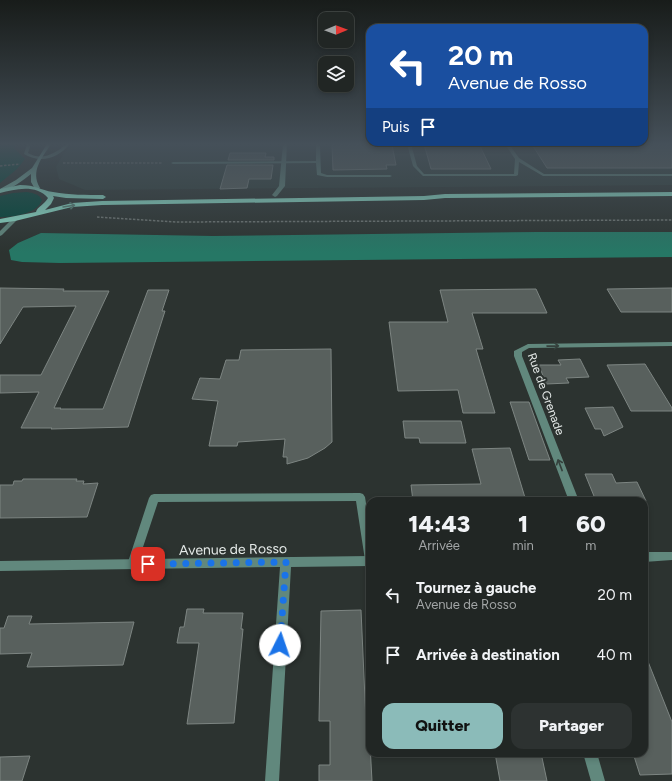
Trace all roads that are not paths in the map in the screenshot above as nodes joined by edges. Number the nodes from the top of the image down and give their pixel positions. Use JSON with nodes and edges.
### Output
{"nodes":[{"id":1,"x":19,"y":180,"type":"edge"},
{"id":2,"x":33,"y":180,"type":"edge"},
{"id":3,"x":283,"y":180,"type":"edge"},
{"id":4,"x":37,"y":188,"type":"junction"},
{"id":5,"x":1,"y":190,"type":"edge"},
{"id":6,"x":48,"y":193,"type":"junction"},
{"id":7,"x":672,"y":194,"type":"edge"},
{"id":8,"x":275,"y":195,"type":"junction"},
{"id":9,"x":445,"y":196,"type":"junction"},
{"id":10,"x":32,"y":215,"type":"junction"},
{"id":11,"x":15,"y":219,"type":"junction"},
{"id":12,"x":0,"y":221,"type":"edge"},
{"id":13,"x":0,"y":234,"type":"edge"},
{"id":14,"x":672,"y":344,"type":"edge"},
{"id":15,"x":572,"y":497,"type":"edge"},
{"id":16,"x":366,"y":535,"type":"edge"},
{"id":17,"x":672,"y":556,"type":"edge"},
{"id":18,"x":648,"y":557,"type":"edge"},
{"id":19,"x":366,"y":560,"type":"edge"},
{"id":20,"x":286,"y":562,"type":"junction"},
{"id":21,"x":132,"y":565,"type":"junction"},
{"id":22,"x":0,"y":566,"type":"edge"},
{"id":23,"x":591,"y":757,"type":"edge"},
{"id":24,"x":272,"y":781,"type":"edge"},
{"id":25,"x":598,"y":781,"type":"edge"}],
"edges":[{"from":1,"to":5,"type":"street"},
{"from":2,"to":4,"type":"street"},
{"from":3,"to":8,"type":"street"},
{"from":4,"to":5,"type":"main road"},
{"from":4,"to":6,"type":"main road"},
{"from":6,"to":8,"type":"main road"},
{"from":6,"to":10,"type":"main road"},
{"from":7,"to":9,"type":"main road"},
{"from":8,"to":9,"type":"main road"},
{"from":10,"to":9,"type":"main road","one_way":true},
{"from":10,"to":11,"type":"main road"},
{"from":11,"to":12,"type":"main road"},
{"from":11,"to":13,"type":"street"},
{"from":15,"to":14,"type":"street","name":"Rue de Grenade","one_way":true},
{"from":16,"to":21,"type":"street"},
{"from":17,"to":18,"type":"street"},
{"from":19,"to":20,"type":"street","name":"Avenue de Rosso"},
{"from":20,"to":21,"type":"street","name":"Avenue de Rosso"},
{"from":20,"to":24,"type":"street"},
{"from":21,"to":22,"type":"street","name":"Avenue de Rosso"},
{"from":23,"to":25,"type":"street"}]}
